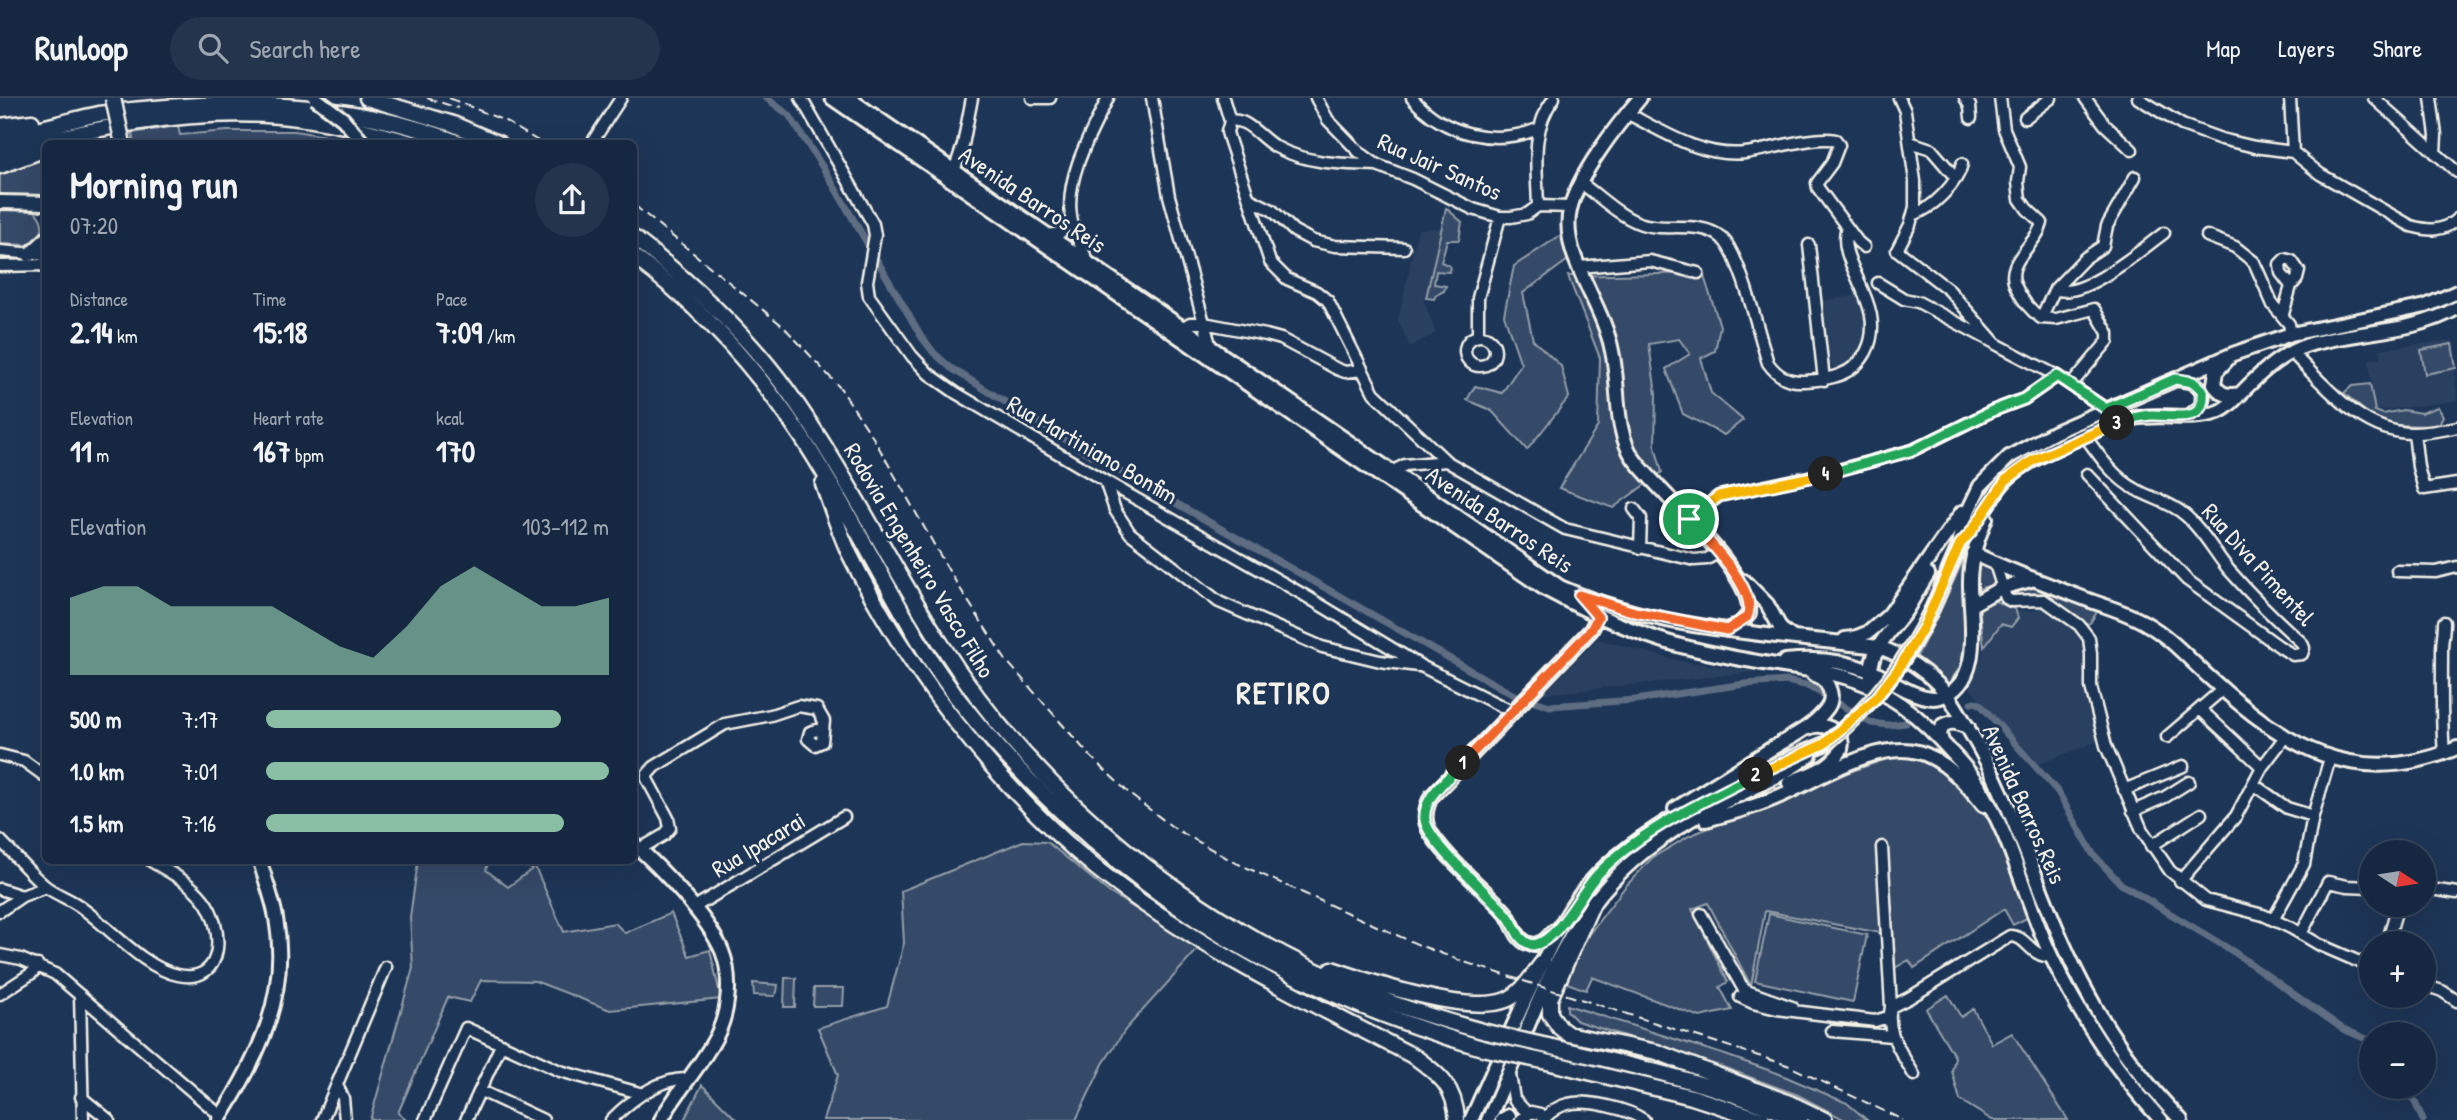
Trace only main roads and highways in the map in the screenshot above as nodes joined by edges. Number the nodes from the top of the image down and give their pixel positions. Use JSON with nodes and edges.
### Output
{"nodes":[{"id":1,"x":113,"y":98,"type":"edge"},
{"id":2,"x":315,"y":98,"type":"edge"},
{"id":3,"x":367,"y":98,"type":"edge"},
{"id":4,"x":832,"y":98,"type":"edge"},
{"id":5,"x":848,"y":98,"type":"edge"},
{"id":6,"x":1640,"y":98,"type":"edge"},
{"id":7,"x":99,"y":113,"type":"junction"},
{"id":8,"x":129,"y":116,"type":"junction"},
{"id":9,"x":0,"y":126,"type":"edge"},
{"id":10,"x":89,"y":132,"type":"junction"},
{"id":11,"x":0,"y":138,"type":"edge"},
{"id":12,"x":53,"y":140,"type":"edge"},
{"id":13,"x":69,"y":140,"type":"edge"},
{"id":14,"x":122,"y":140,"type":"edge"},
{"id":15,"x":361,"y":140,"type":"edge"},
{"id":16,"x":400,"y":140,"type":"edge"},
{"id":17,"x":451,"y":140,"type":"edge"},
{"id":18,"x":491,"y":140,"type":"edge"},
{"id":19,"x":42,"y":143,"type":"edge"},
{"id":20,"x":42,"y":150,"type":"edge"},
{"id":21,"x":0,"y":152,"type":"edge"},
{"id":22,"x":0,"y":166,"type":"edge"},
{"id":23,"x":0,"y":202,"type":"edge"},
{"id":24,"x":40,"y":203,"type":"edge"},
{"id":25,"x":637,"y":233,"type":"edge"},
{"id":26,"x":637,"y":240,"type":"edge"},
{"id":27,"x":42,"y":243,"type":"edge"},
{"id":28,"x":29,"y":255,"type":"road end"},
{"id":29,"x":637,"y":259,"type":"edge"},
{"id":30,"x":679,"y":275,"type":"junction"},
{"id":31,"x":2457,"y":292,"type":"edge"},
{"id":32,"x":2457,"y":308,"type":"edge"},
{"id":33,"x":2233,"y":354,"type":"junction"},
{"id":34,"x":2175,"y":379,"type":"junction"},
{"id":35,"x":2241,"y":394,"type":"junction"},
{"id":36,"x":2189,"y":416,"type":"junction"},
{"id":37,"x":813,"y":456,"type":"junction"},
{"id":38,"x":1980,"y":486,"type":"junction"},
{"id":39,"x":2000,"y":487,"type":"junction"},
{"id":40,"x":1950,"y":530,"type":"junction"},
{"id":41,"x":1960,"y":544,"type":"junction"},
{"id":42,"x":1973,"y":553,"type":"junction"},
{"id":43,"x":1731,"y":568,"type":"junction"},
{"id":44,"x":2036,"y":580,"type":"junction"},
{"id":45,"x":1579,"y":595,"type":"junction"},
{"id":46,"x":1971,"y":605,"type":"junction"},
{"id":47,"x":1749,"y":614,"type":"junction"},
{"id":48,"x":1772,"y":614,"type":"junction"},
{"id":49,"x":1598,"y":617,"type":"junction"},
{"id":50,"x":1727,"y":630,"type":"junction"},
{"id":51,"x":1793,"y":637,"type":"junction"},
{"id":52,"x":1827,"y":641,"type":"junction"},
{"id":53,"x":1878,"y":647,"type":"junction"},
{"id":54,"x":1768,"y":663,"type":"junction"},
{"id":55,"x":1789,"y":667,"type":"junction"},
{"id":56,"x":1871,"y":671,"type":"junction"},
{"id":57,"x":1947,"y":694,"type":"junction"},
{"id":58,"x":1890,"y":696,"type":"junction"},
{"id":59,"x":1968,"y":727,"type":"junction"},
{"id":60,"x":1795,"y":734,"type":"junction"},
{"id":61,"x":1826,"y":743,"type":"junction"},
{"id":62,"x":1942,"y":743,"type":"junction"},
{"id":63,"x":2457,"y":748,"type":"edge"},
{"id":64,"x":994,"y":767,"type":"junction"},
{"id":65,"x":1706,"y":820,"type":"junction"},
{"id":66,"x":1079,"y":829,"type":"junction"},
{"id":67,"x":2002,"y":832,"type":"junction"},
{"id":68,"x":1671,"y":833,"type":"junction"},
{"id":69,"x":637,"y":846,"type":"edge"},
{"id":70,"x":261,"y":864,"type":"edge"},
{"id":71,"x":1598,"y":874,"type":"junction"},
{"id":72,"x":1594,"y":900,"type":"junction"},
{"id":73,"x":1564,"y":920,"type":"junction"},
{"id":74,"x":1272,"y":948,"type":"junction"},
{"id":75,"x":1543,"y":962,"type":"junction"},
{"id":76,"x":1508,"y":1117,"type":"edge"},
{"id":77,"x":220,"y":1118,"type":"edge"},
{"id":78,"x":661,"y":1120,"type":"edge"},
{"id":79,"x":1457,"y":1120,"type":"edge"},
{"id":80,"x":1471,"y":1120,"type":"edge"},
{"id":81,"x":1763,"y":1120,"type":"edge"},
{"id":82,"x":1800,"y":1120,"type":"edge"},
{"id":83,"x":1825,"y":1120,"type":"edge"},
{"id":84,"x":2161,"y":1120,"type":"edge"},
{"id":85,"x":2181,"y":1120,"type":"edge"}],
"edges":[{"from":1,"to":14,"type":"highway","bridge":true},
{"from":2,"to":15,"type":"main road","bridge":true},
{"from":3,"to":18,"type":"highway"},
{"from":4,"to":49,"type":"main road","name":"Avenida Barros Reis"},
{"from":5,"to":45,"type":"main road","name":"Avenida Barros Reis"},
{"from":6,"to":43,"type":"main road"},
{"from":7,"to":8,"type":"highway"},
{"from":7,"to":9,"type":"highway"},
{"from":7,"to":11,"type":"highway"},
{"from":8,"to":10,"type":"highway"},
{"from":8,"to":16,"type":"highway"},
{"from":8,"to":17,"type":"highway"},
{"from":10,"to":12,"type":"highway"},
{"from":10,"to":13,"type":"highway"},
{"from":19,"to":21,"type":"highway"},
{"from":20,"to":22,"type":"highway"},
{"from":23,"to":24,"type":"main road"},
{"from":25,"to":30,"type":"highway"},
{"from":26,"to":30,"type":"highway","name":"Rodovia Engenheiro Vasco Filho"},
{"from":27,"to":28,"type":"main road"},
{"from":29,"to":37,"type":"highway","name":"Rodovia Engenheiro Vasco Filho"},
{"from":30,"to":74,"type":"highway","name":"Rodovia Engenheiro Vasco Filho"},
{"from":31,"to":33,"type":"main road"},
{"from":32,"to":35,"type":"main road"},
{"from":33,"to":34,"type":"main road"},
{"from":33,"to":35,"type":"main road"},
{"from":34,"to":36,"type":"main road"},
{"from":34,"to":38,"type":"main road"},
{"from":35,"to":36,"type":"main road"},
{"from":36,"to":39,"type":"main road"},
{"from":37,"to":64,"type":"highway"},
{"from":37,"to":66,"type":"highway","name":"Rodovia Engenheiro Vasco Filho"},
{"from":38,"to":40,"type":"main road"},
{"from":38,"to":41,"type":"main road"},
{"from":39,"to":41,"type":"main road"},
{"from":39,"to":42,"type":"main road"},
{"from":40,"to":52,"type":"main road"},
{"from":40,"to":53,"type":"main road"},
{"from":41,"to":61,"type":"main road","bridge":true},
{"from":42,"to":44,"type":"main road"},
{"from":42,"to":46,"type":"main road"},
{"from":43,"to":47,"type":"main road"},
{"from":43,"to":48,"type":"main road"},
{"from":44,"to":46,"type":"main road"},
{"from":44,"to":63,"type":"main road"},
{"from":45,"to":49,"type":"main road"},
{"from":45,"to":50,"type":"main road","name":"Avenida Barros Reis"},
{"from":46,"to":57,"type":"main road"},
{"from":47,"to":48,"type":"main road"},
{"from":47,"to":50,"type":"main road"},
{"from":48,"to":51,"type":"main road"},
{"from":49,"to":54,"type":"main road","name":"Avenida Barros Reis"},
{"from":49,"to":73,"type":"main road"},
{"from":50,"to":51,"type":"main road","name":"Avenida Barros Reis"},
{"from":51,"to":52,"type":"main road","name":"Avenida Barros Reis"},
{"from":52,"to":53,"type":"main road","name":"Avenida Barros Reis"},
{"from":53,"to":56,"type":"main road"},
{"from":53,"to":57,"type":"main road","name":"Avenida Barros Reis"},
{"from":54,"to":55,"type":"main road","name":"Avenida Barros Reis"},
{"from":54,"to":56,"type":"main road"},
{"from":55,"to":58,"type":"main road","name":"Avenida Barros Reis"},
{"from":55,"to":60,"type":"main road"},
{"from":56,"to":57,"type":"main road"},
{"from":56,"to":58,"type":"main road"},
{"from":57,"to":59,"type":"main road","name":"Avenida Barros Reis"},
{"from":58,"to":62,"type":"main road","name":"Avenida Barros Reis"},
{"from":59,"to":62,"type":"main road"},
{"from":59,"to":85,"type":"main road","name":"Avenida Barros Reis"},
{"from":60,"to":65,"type":"main road"},
{"from":60,"to":71,"type":"main road"},
{"from":61,"to":68,"type":"main road"},
{"from":61,"to":71,"type":"main road"},
{"from":62,"to":67,"type":"main road","name":"Avenida Barros Reis"},
{"from":64,"to":66,"type":"highway"},
{"from":64,"to":79,"type":"highway"},
{"from":65,"to":67,"type":"main road"},
{"from":65,"to":68,"type":"main road"},
{"from":66,"to":81,"type":"highway","name":"Rodovia Engenheiro Vasco Filho","bridge":true},
{"from":67,"to":84,"type":"main road","name":"Avenida Barros Reis"},
{"from":68,"to":72,"type":"main road"},
{"from":69,"to":78,"type":"main road"},
{"from":70,"to":77,"type":"main road"},
{"from":71,"to":73,"type":"main road"},
{"from":72,"to":76,"type":"main road"},
{"from":72,"to":83,"type":"highway"},
{"from":73,"to":75,"type":"main road"},
{"from":74,"to":75,"type":"highway"},
{"from":74,"to":82,"type":"highway","name":"Rodovia Engenheiro Vasco Filho","bridge":true},
{"from":75,"to":80,"type":"main road"}]}
